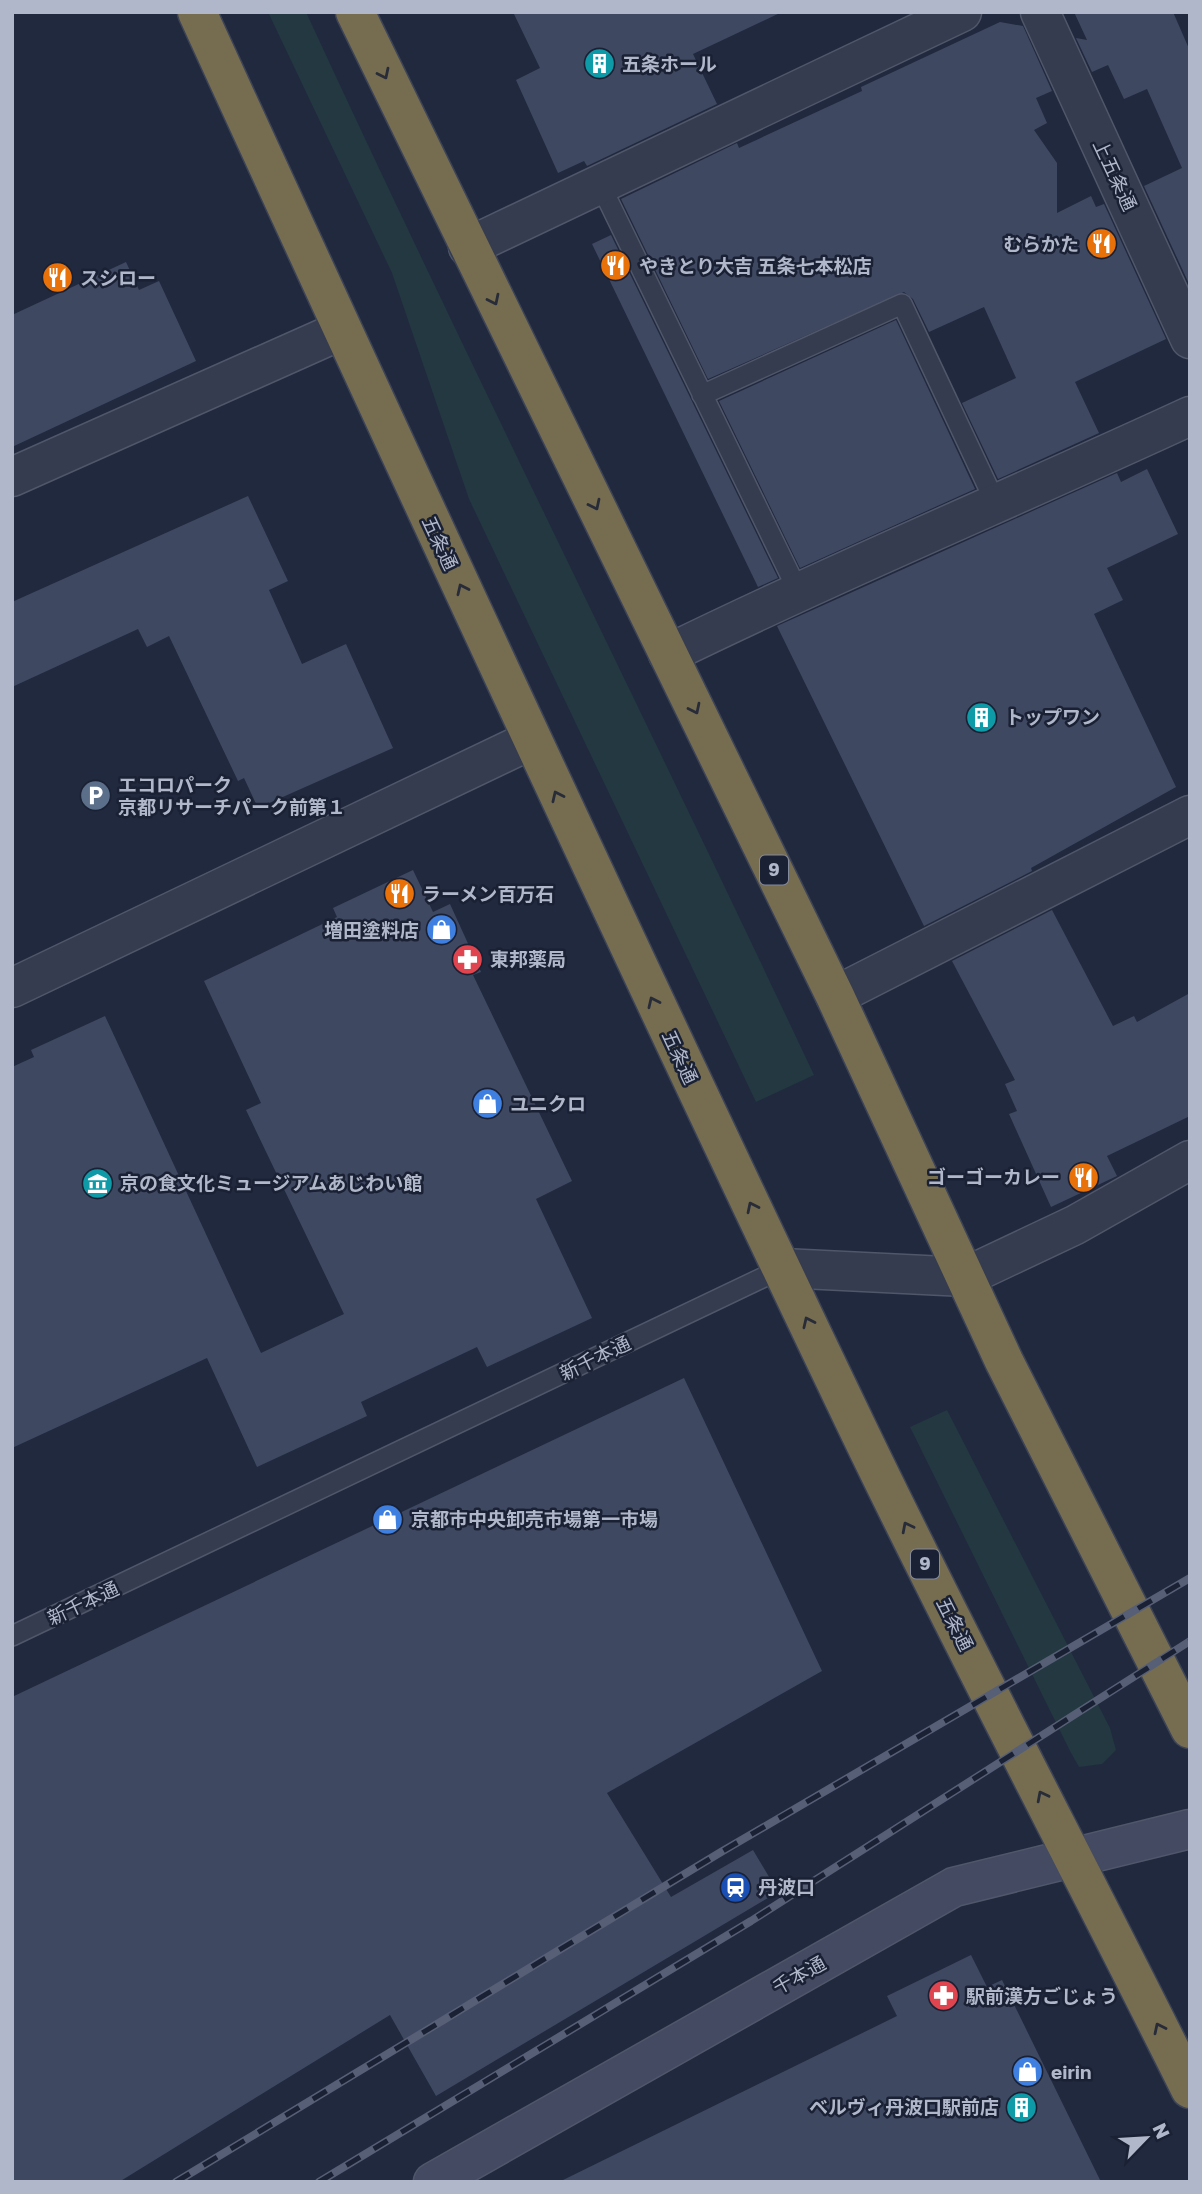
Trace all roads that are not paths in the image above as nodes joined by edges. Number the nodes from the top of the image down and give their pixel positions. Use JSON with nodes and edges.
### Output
{"nodes":[{"id":1,"x":197,"y":12,"type":"edge"},
{"id":2,"x":355,"y":12,"type":"edge"},
{"id":3,"x":962,"y":12,"type":"edge"},
{"id":4,"x":1040,"y":12,"type":"edge"},
{"id":5,"x":600,"y":184,"type":"junction"},
{"id":6,"x":468,"y":247,"type":"junction"},
{"id":7,"x":342,"y":330,"type":"junction"},
{"id":8,"x":1190,"y":339,"type":"edge"},
{"id":9,"x":702,"y":395,"type":"junction"},
{"id":10,"x":1190,"y":416,"type":"edge"},
{"id":11,"x":12,"y":477,"type":"edge"},
{"id":12,"x":996,"y":506,"type":"junction"},
{"id":13,"x":798,"y":591,"type":"junction"},
{"id":14,"x":668,"y":654,"type":"junction"},
{"id":15,"x":531,"y":740,"type":"junction"},
{"id":16,"x":1190,"y":815,"type":"edge"},
{"id":17,"x":12,"y":988,"type":"edge"},
{"id":18,"x":835,"y":996,"type":"junction"},
{"id":19,"x":1190,"y":1160,"type":"edge"},
{"id":20,"x":783,"y":1268,"type":"junction"},
{"id":21,"x":965,"y":1277,"type":"junction"},
{"id":22,"x":12,"y":1636,"type":"edge"},
{"id":23,"x":1190,"y":1729,"type":"edge"},
{"id":24,"x":1190,"y":1829,"type":"edge"},
{"id":25,"x":1072,"y":1857,"type":"junction"},
{"id":26,"x":1190,"y":2089,"type":"edge"},
{"id":27,"x":433,"y":2182,"type":"edge"}],
"edges":[{"from":1,"to":7,"type":"highway","name":"五条通","number":"9"},
{"from":2,"to":6,"type":"highway","number":"9","one_way":true},
{"from":3,"to":5,"type":"street"},
{"from":4,"to":8,"type":"street","name":"上五条通"},
{"from":5,"to":6,"type":"street"},
{"from":5,"to":9,"type":"lane"},
{"from":6,"to":14,"type":"highway","number":"9","one_way":true},
{"from":7,"to":11,"type":"street"},
{"from":15,"to":7,"type":"highway","name":"五条通","number":"9","one_way":true},
{"from":9,"to":12,"type":"lane"},
{"from":9,"to":13,"type":"lane"},
{"from":10,"to":12,"type":"street"},
{"from":12,"to":13,"type":"street"},
{"from":13,"to":14,"type":"street"},
{"from":14,"to":18,"type":"highway","number":"9","one_way":true},
{"from":15,"to":17,"type":"street"},
{"from":20,"to":15,"type":"highway","name":"五条通","number":"9","one_way":true},
{"from":16,"to":18,"type":"street"},
{"from":18,"to":21,"type":"highway","number":"9"},
{"from":19,"to":21,"type":"street","name":"新千本通"},
{"from":20,"to":21,"type":"street","name":"新千本通"},
{"from":20,"to":22,"type":"lane","name":"新千本通"},
{"from":25,"to":20,"type":"highway","name":"五条通","number":"9","one_way":true},
{"from":21,"to":23,"type":"highway","number":"9"},
{"from":24,"to":25,"type":"street","name":"千本通"},
{"from":26,"to":25,"type":"highway","name":"五条通","number":"9","one_way":true},
{"from":25,"to":27,"type":"street","name":"千本通"}]}
